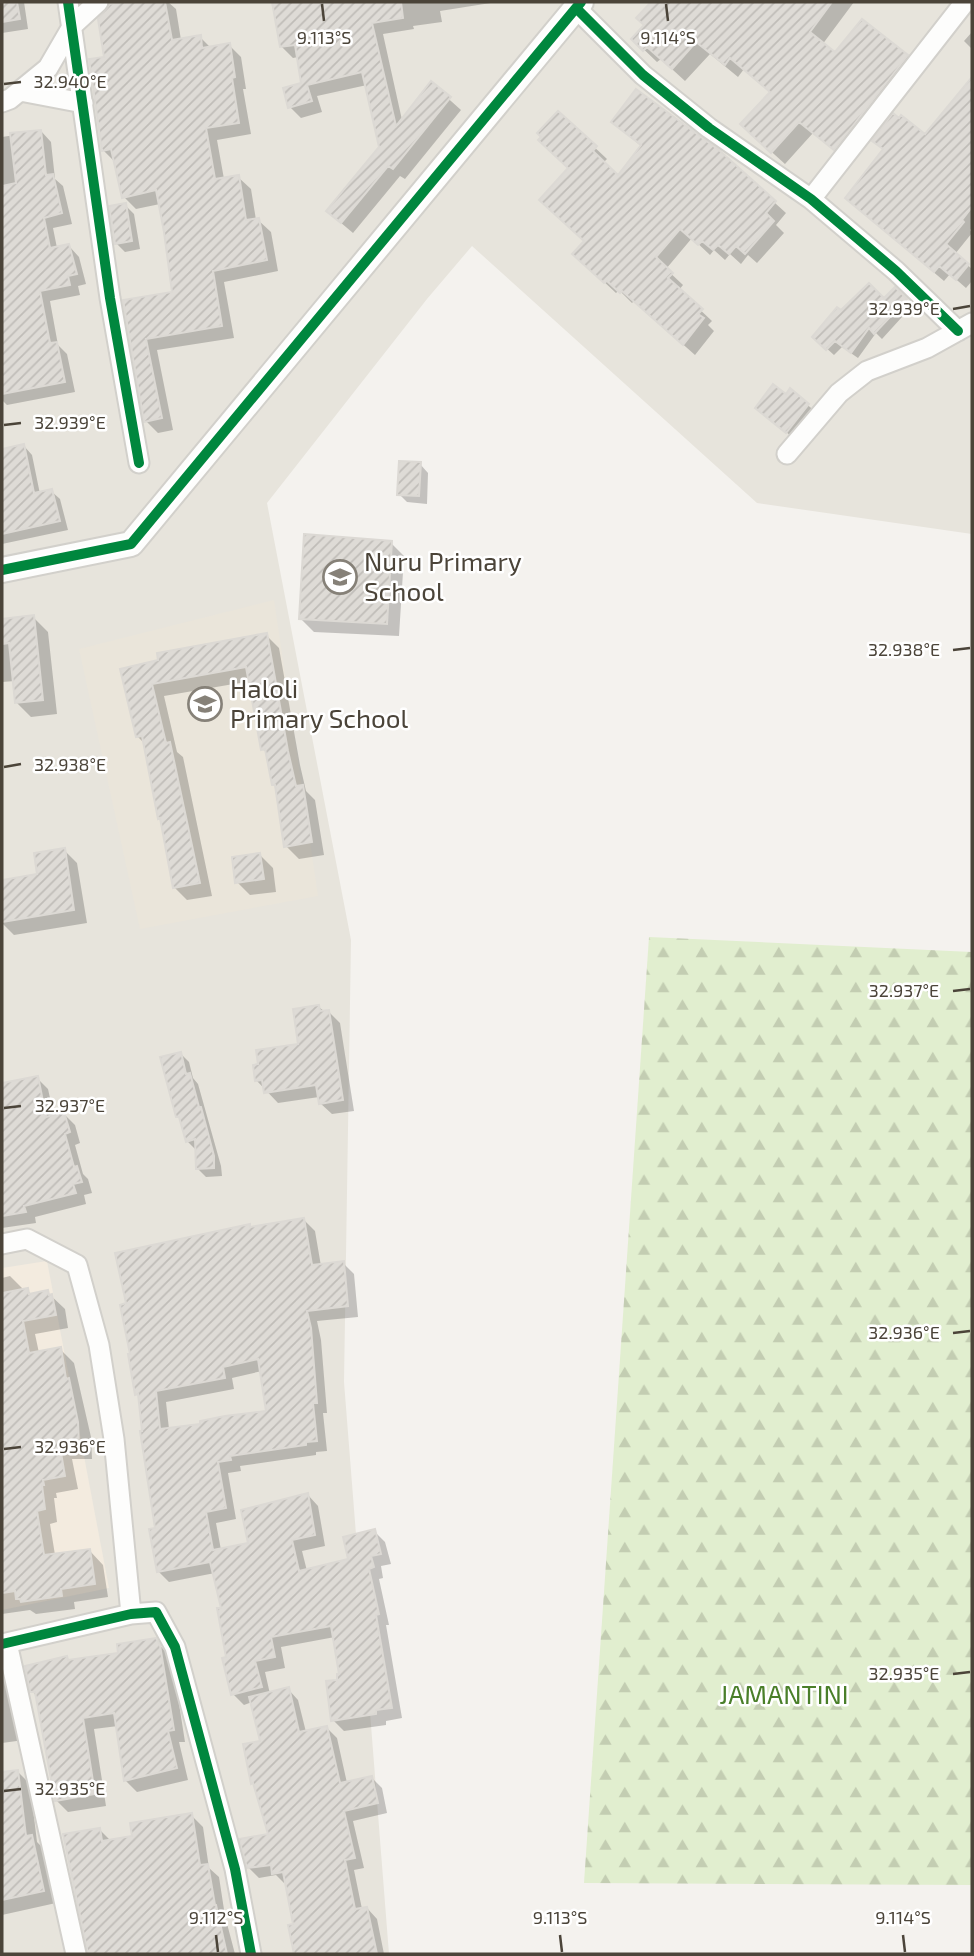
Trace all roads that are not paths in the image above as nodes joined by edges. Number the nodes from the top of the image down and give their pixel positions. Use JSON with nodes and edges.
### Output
{"nodes":[{"id":1,"x":68,"y":2,"type":"edge"},
{"id":2,"x":98,"y":2,"type":"edge"},
{"id":3,"x":965,"y":2,"type":"edge"},
{"id":4,"x":578,"y":5,"type":"edge"},
{"id":5,"x":72,"y":25,"type":"junction"},
{"id":6,"x":20,"y":91,"type":"junction"},
{"id":7,"x":2,"y":102,"type":"edge"},
{"id":8,"x":83,"y":103,"type":"junction"},
{"id":9,"x":811,"y":199,"type":"junction"},
{"id":10,"x":965,"y":327,"type":"edge"},
{"id":11,"x":787,"y":454,"type":"dead end"},
{"id":12,"x":139,"y":463,"type":"dead end"},
{"id":13,"x":2,"y":570,"type":"edge"},
{"id":14,"x":2,"y":1244,"type":"edge"},
{"id":15,"x":131,"y":1614,"type":"junction"},
{"id":16,"x":5,"y":1644,"type":"edge"},
{"id":17,"x":76,"y":1954,"type":"edge"},
{"id":18,"x":251,"y":1954,"type":"edge"}],
"edges":[{"from":1,"to":5,"type":"street"},
{"from":2,"to":5,"type":"street"},
{"from":3,"to":9,"type":"street"},
{"from":4,"to":9,"type":"street"},
{"from":4,"to":13,"type":"street"},
{"from":5,"to":6,"type":"street"},
{"from":5,"to":8,"type":"street"},
{"from":6,"to":7,"type":"street"},
{"from":6,"to":8,"type":"street"},
{"from":8,"to":12,"type":"street"},
{"from":9,"to":10,"type":"street"},
{"from":10,"to":11,"type":"street"},
{"from":14,"to":15,"type":"street"},
{"from":15,"to":16,"type":"street"},
{"from":15,"to":18,"type":"street"},
{"from":16,"to":17,"type":"street"}]}
